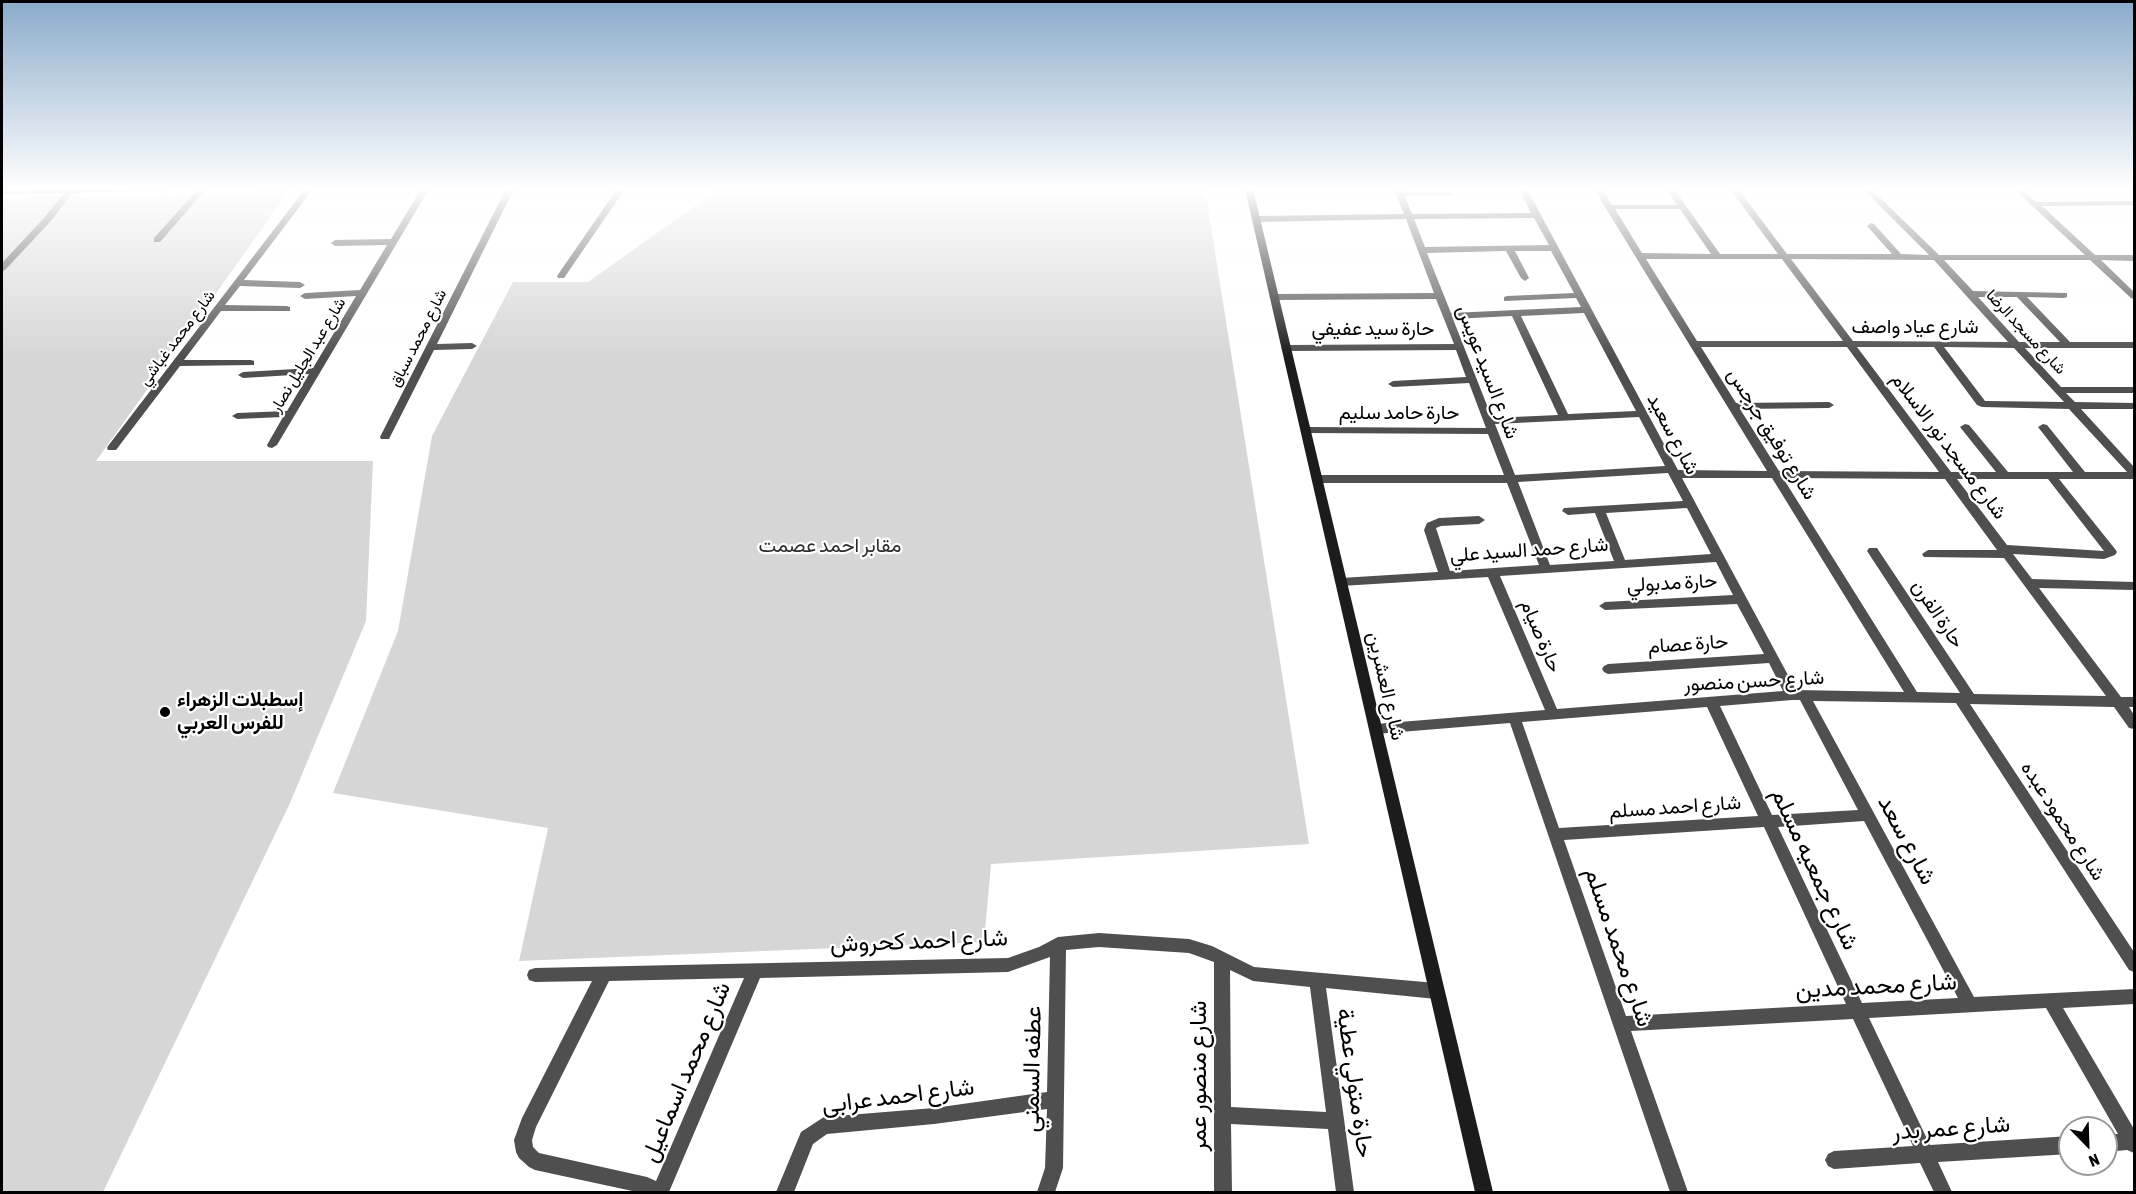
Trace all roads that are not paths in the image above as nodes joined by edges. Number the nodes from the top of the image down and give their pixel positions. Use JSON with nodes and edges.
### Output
{"nodes":[{"id":1,"x":24,"y":245,"type":"edge"},
{"id":2,"x":267,"y":245,"type":"edge"},
{"id":3,"x":391,"y":245,"type":"edge"},
{"id":4,"x":482,"y":245,"type":"edge"},
{"id":5,"x":583,"y":245,"type":"edge"},
{"id":6,"x":1262,"y":245,"type":"edge"},
{"id":7,"x":1419,"y":245,"type":"edge"},
{"id":8,"x":1552,"y":245,"type":"edge"},
{"id":9,"x":1633,"y":245,"type":"edge"},
{"id":10,"x":1710,"y":245,"type":"edge"},
{"id":11,"x":1776,"y":245,"type":"edge"},
{"id":12,"x":1888,"y":245,"type":"edge"},
{"id":13,"x":1924,"y":245,"type":"edge"},
{"id":14,"x":2079,"y":245,"type":"edge"},
{"id":15,"x":1509,"y":248,"type":"junction"},
{"id":16,"x":1554,"y":248,"type":"junction"},
{"id":17,"x":1421,"y":250,"type":"junction"},
{"id":18,"x":1640,"y":256,"type":"junction"},
{"id":19,"x":1718,"y":256,"type":"junction"},
{"id":20,"x":1785,"y":257,"type":"junction"},
{"id":21,"x":1899,"y":257,"type":"junction"},
{"id":22,"x":1937,"y":258,"type":"junction"},
{"id":23,"x":2094,"y":258,"type":"junction"},
{"id":24,"x":2134,"y":258,"type":"edge"},
{"id":25,"x":2,"y":268,"type":"edge"},
{"id":26,"x":561,"y":276,"type":"dead end"},
{"id":27,"x":1525,"y":278,"type":"dead end"},
{"id":28,"x":238,"y":283,"type":"junction"},
{"id":29,"x":300,"y":285,"type":"dead end"},
{"id":30,"x":363,"y":293,"type":"junction"},
{"id":31,"x":1971,"y":294,"type":"junction"},
{"id":32,"x":1579,"y":295,"type":"junction"},
{"id":33,"x":2020,"y":295,"type":"junction"},
{"id":34,"x":2064,"y":295,"type":"dead end"},
{"id":35,"x":305,"y":296,"type":"dead end"},
{"id":36,"x":1439,"y":296,"type":"junction"},
{"id":37,"x":2134,"y":296,"type":"edge"},
{"id":38,"x":1274,"y":297,"type":"junction"},
{"id":39,"x":1507,"y":299,"type":"dead end"},
{"id":40,"x":219,"y":308,"type":"junction"},
{"id":41,"x":287,"y":309,"type":"dead end"},
{"id":42,"x":1587,"y":310,"type":"junction"},
{"id":43,"x":1515,"y":313,"type":"junction"},
{"id":44,"x":1447,"y":316,"type":"junction"},
{"id":45,"x":1695,"y":344,"type":"junction"},
{"id":46,"x":1851,"y":344,"type":"junction"},
{"id":47,"x":1937,"y":345,"type":"junction"},
{"id":48,"x":2017,"y":345,"type":"junction"},
{"id":49,"x":2068,"y":345,"type":"junction"},
{"id":50,"x":2134,"y":345,"type":"edge"},
{"id":51,"x":472,"y":346,"type":"dead end"},
{"id":52,"x":430,"y":347,"type":"junction"},
{"id":53,"x":1459,"y":347,"type":"junction"},
{"id":54,"x":1286,"y":348,"type":"junction"},
{"id":55,"x":177,"y":363,"type":"junction"},
{"id":56,"x":251,"y":363,"type":"dead end"},
{"id":57,"x":316,"y":371,"type":"junction"},
{"id":58,"x":243,"y":375,"type":"dead end"},
{"id":59,"x":1472,"y":380,"type":"junction"},
{"id":60,"x":1393,"y":384,"type":"dead end"},
{"id":61,"x":2058,"y":390,"type":"junction"},
{"id":62,"x":2134,"y":390,"type":"edge"},
{"id":63,"x":1829,"y":405,"type":"dead end"},
{"id":64,"x":1733,"y":406,"type":"junction"},
{"id":65,"x":2073,"y":406,"type":"junction"},
{"id":66,"x":2134,"y":406,"type":"edge"},
{"id":67,"x":290,"y":414,"type":"junction"},
{"id":68,"x":1643,"y":414,"type":"junction"},
{"id":69,"x":237,"y":416,"type":"dead end"},
{"id":70,"x":1565,"y":418,"type":"junction"},
{"id":71,"x":1490,"y":426,"type":"junction"},
{"id":72,"x":1965,"y":427,"type":"dead end"},
{"id":73,"x":2043,"y":427,"type":"dead end"},
{"id":74,"x":1306,"y":430,"type":"junction"},
{"id":75,"x":385,"y":437,"type":"dead end"},
{"id":76,"x":272,"y":445,"type":"dead end"},
{"id":77,"x":112,"y":448,"type":"dead end"},
{"id":78,"x":1673,"y":471,"type":"junction"},
{"id":79,"x":1776,"y":474,"type":"junction"},
{"id":80,"x":2134,"y":474,"type":"edge"},
{"id":81,"x":1949,"y":475,"type":"junction"},
{"id":82,"x":2006,"y":476,"type":"junction"},
{"id":83,"x":2051,"y":476,"type":"junction"},
{"id":84,"x":2082,"y":476,"type":"junction"},
{"id":85,"x":1317,"y":479,"type":"junction"},
{"id":86,"x":1511,"y":479,"type":"junction"},
{"id":87,"x":1690,"y":504,"type":"junction"},
{"id":88,"x":1599,"y":510,"type":"junction"},
{"id":89,"x":1568,"y":512,"type":"dead end"},
{"id":90,"x":1479,"y":520,"type":"dead end"},
{"id":91,"x":1873,"y":551,"type":"dead end"},
{"id":92,"x":2006,"y":552,"type":"junction"},
{"id":93,"x":1928,"y":554,"type":"dead end"},
{"id":94,"x":1719,"y":558,"type":"junction"},
{"id":95,"x":1622,"y":564,"type":"junction"},
{"id":96,"x":1546,"y":569,"type":"junction"},
{"id":97,"x":1492,"y":572,"type":"junction"},
{"id":98,"x":1445,"y":575,"type":"junction"},
{"id":99,"x":1341,"y":582,"type":"junction"},
{"id":100,"x":2029,"y":583,"type":"junction"},
{"id":101,"x":2134,"y":586,"type":"edge"},
{"id":102,"x":1741,"y":599,"type":"junction"},
{"id":103,"x":1605,"y":606,"type":"dead end"},
{"id":104,"x":1772,"y":658,"type":"junction"},
{"id":105,"x":1608,"y":669,"type":"dead end"},
{"id":106,"x":1798,"y":695,"type":"junction"},
{"id":107,"x":1914,"y":698,"type":"junction"},
{"id":108,"x":1965,"y":699,"type":"junction"},
{"id":109,"x":1711,"y":701,"type":"junction"},
{"id":110,"x":2118,"y":702,"type":"junction"},
{"id":111,"x":2134,"y":702,"type":"edge"},
{"id":112,"x":1553,"y":714,"type":"junction"},
{"id":113,"x":1514,"y":717,"type":"junction"},
{"id":114,"x":2134,"y":724,"type":"edge"},
{"id":115,"x":1376,"y":729,"type":"junction"},
{"id":116,"x":1868,"y":815,"type":"junction"},
{"id":117,"x":1767,"y":821,"type":"junction"},
{"id":118,"x":1555,"y":834,"type":"junction"},
{"id":119,"x":1058,"y":945,"type":"junction"},
{"id":120,"x":1222,"y":960,"type":"junction"},
{"id":121,"x":2134,"y":965,"type":"edge"},
{"id":122,"x":755,"y":970,"type":"junction"},
{"id":123,"x":604,"y":974,"type":"junction"},
{"id":124,"x":536,"y":975,"type":"dead end"},
{"id":125,"x":1317,"y":980,"type":"junction"},
{"id":126,"x":1436,"y":991,"type":"junction"},
{"id":127,"x":2134,"y":996,"type":"edge"},
{"id":128,"x":2050,"y":1001,"type":"junction"},
{"id":129,"x":1970,"y":1005,"type":"junction"},
{"id":130,"x":1857,"y":1011,"type":"junction"},
{"id":131,"x":1621,"y":1024,"type":"junction"},
{"id":132,"x":1056,"y":1099,"type":"junction"},
{"id":133,"x":1222,"y":1115,"type":"junction"},
{"id":134,"x":1336,"y":1121,"type":"junction"},
{"id":135,"x":2134,"y":1142,"type":"edge"},
{"id":136,"x":2118,"y":1143,"type":"edge"},
{"id":137,"x":2058,"y":1146,"type":"edge"},
{"id":138,"x":1924,"y":1154,"type":"junction"},
{"id":139,"x":1834,"y":1160,"type":"dead end"},
{"id":140,"x":660,"y":1192,"type":"edge"},
{"id":141,"x":785,"y":1192,"type":"edge"},
{"id":142,"x":1046,"y":1192,"type":"edge"},
{"id":143,"x":1222,"y":1192,"type":"edge"},
{"id":144,"x":1345,"y":1192,"type":"edge"},
{"id":145,"x":1484,"y":1192,"type":"edge"},
{"id":146,"x":1679,"y":1192,"type":"edge"},
{"id":147,"x":1943,"y":1192,"type":"edge"}],
"edges":[{"from":1,"to":25,"type":"street"},
{"from":2,"to":28,"type":"street","name":"شارع محمد غباشي"},
{"from":3,"to":30,"type":"street","name":"شارع عبد الجليل نصار"},
{"from":4,"to":52,"type":"street","name":"شارع محمد سباق"},
{"from":5,"to":26,"type":"street"},
{"from":6,"to":38,"type":"main road","name":"شارع العشرين"},
{"from":7,"to":17,"type":"street","name":"شارع السيد عويس"},
{"from":8,"to":16,"type":"street","name":"شارع سعيد"},
{"from":9,"to":18,"type":"street","name":"شارع توفيق جرجس"},
{"from":10,"to":19,"type":"street"},
{"from":11,"to":20,"type":"street","name":"شارع مسجد نور الاسلام"},
{"from":12,"to":21,"type":"street"},
{"from":13,"to":22,"type":"street","name":"شارع مسجد الرضا"},
{"from":14,"to":23,"type":"street"},
{"from":15,"to":16,"type":"street"},
{"from":15,"to":17,"type":"street"},
{"from":15,"to":27,"type":"street"},
{"from":16,"to":32,"type":"street","name":"شارع سعيد"},
{"from":17,"to":36,"type":"street","name":"شارع السيد عويس"},
{"from":18,"to":19,"type":"street"},
{"from":18,"to":45,"type":"street","name":"شارع توفيق جرجس"},
{"from":19,"to":20,"type":"street"},
{"from":20,"to":21,"type":"street"},
{"from":20,"to":46,"type":"street","name":"شارع مسجد نور الاسلام"},
{"from":21,"to":22,"type":"street"},
{"from":22,"to":23,"type":"street"},
{"from":22,"to":31,"type":"street","name":"شارع مسجد الرضا"},
{"from":23,"to":24,"type":"street"},
{"from":23,"to":37,"type":"street"},
{"from":28,"to":29,"type":"street"},
{"from":28,"to":40,"type":"street","name":"شارع محمد غباشي"},
{"from":30,"to":35,"type":"street"},
{"from":30,"to":57,"type":"street","name":"شارع عبد الجليل نصار"},
{"from":31,"to":33,"type":"street"},
{"from":31,"to":48,"type":"street","name":"شارع مسجد الرضا"},
{"from":32,"to":39,"type":"street"},
{"from":32,"to":42,"type":"street","name":"شارع سعيد"},
{"from":33,"to":34,"type":"street"},
{"from":33,"to":49,"type":"street"},
{"from":36,"to":38,"type":"street"},
{"from":36,"to":44,"type":"street","name":"شارع السيد عويس"},
{"from":38,"to":54,"type":"main road","name":"شارع العشرين"},
{"from":40,"to":41,"type":"street"},
{"from":40,"to":55,"type":"street","name":"شارع محمد غباشي"},
{"from":42,"to":43,"type":"street"},
{"from":42,"to":68,"type":"street","name":"شارع سعيد"},
{"from":43,"to":44,"type":"street"},
{"from":43,"to":70,"type":"street"},
{"from":44,"to":53,"type":"street","name":"شارع السيد عويس"},
{"from":45,"to":46,"type":"street","name":"شارع عياد واصف"},
{"from":45,"to":64,"type":"street","name":"شارع توفيق جرجس"},
{"from":46,"to":47,"type":"street","name":"شارع عياد واصف"},
{"from":46,"to":81,"type":"street","name":"شارع مسجد نور الاسلام"},
{"from":47,"to":48,"type":"street","name":"شارع عياد واصف"},
{"from":47,"to":65,"type":"street"},
{"from":48,"to":49,"type":"street","name":"شارع عياد واصف"},
{"from":48,"to":61,"type":"street","name":"شارع مسجد الرضا"},
{"from":49,"to":50,"type":"street","name":"شارع عياد واصف"},
{"from":51,"to":52,"type":"street"},
{"from":52,"to":75,"type":"street","name":"شارع محمد سباق"},
{"from":53,"to":54,"type":"street","name":"حارة سيد عفيفي"},
{"from":53,"to":59,"type":"street","name":"شارع السيد عويس"},
{"from":54,"to":74,"type":"main road","name":"شارع العشرين"},
{"from":55,"to":56,"type":"street"},
{"from":55,"to":77,"type":"street","name":"شارع محمد غباشي"},
{"from":57,"to":58,"type":"street"},
{"from":57,"to":67,"type":"street","name":"شارع عبد الجليل نصار"},
{"from":59,"to":60,"type":"street"},
{"from":59,"to":71,"type":"street","name":"شارع السيد عويس"},
{"from":61,"to":62,"type":"street"},
{"from":61,"to":65,"type":"street","name":"شارع مسجد الرضا"},
{"from":63,"to":64,"type":"street"},
{"from":64,"to":79,"type":"street","name":"شارع توفيق جرجس"},
{"from":65,"to":66,"type":"street"},
{"from":65,"to":80,"type":"street","name":"شارع مسجد الرضا"},
{"from":67,"to":69,"type":"street"},
{"from":67,"to":76,"type":"street","name":"شارع عبد الجليل نصار"},
{"from":68,"to":70,"type":"street","name":"حارة حامد سليم"},
{"from":68,"to":78,"type":"street","name":"شارع سعيد"},
{"from":70,"to":71,"type":"street","name":"حارة حامد سليم"},
{"from":71,"to":74,"type":"street","name":"حارة حامد سليم"},
{"from":71,"to":86,"type":"street","name":"شارع السيد عويس"},
{"from":72,"to":82,"type":"street"},
{"from":73,"to":84,"type":"street"},
{"from":74,"to":85,"type":"main road","name":"شارع العشرين"},
{"from":78,"to":79,"type":"street"},
{"from":78,"to":86,"type":"street"},
{"from":78,"to":87,"type":"street","name":"شارع سعيد"},
{"from":79,"to":81,"type":"street"},
{"from":79,"to":107,"type":"street","name":"شارع توفيق جرجس"},
{"from":80,"to":84,"type":"street"},
{"from":81,"to":82,"type":"street"},
{"from":81,"to":92,"type":"street","name":"شارع مسجد نور الاسلام"},
{"from":82,"to":83,"type":"street"},
{"from":83,"to":84,"type":"street"},
{"from":83,"to":92,"type":"street"},
{"from":85,"to":86,"type":"street"},
{"from":85,"to":99,"type":"main road","name":"شارع العشرين"},
{"from":86,"to":96,"type":"street","name":"شارع السيد عويس"},
{"from":87,"to":88,"type":"street"},
{"from":87,"to":94,"type":"street","name":"شارع سعيد"},
{"from":88,"to":89,"type":"street"},
{"from":88,"to":95,"type":"street"},
{"from":90,"to":98,"type":"street"},
{"from":91,"to":108,"type":"street","name":"حارة الفرن"},
{"from":92,"to":93,"type":"street"},
{"from":92,"to":100,"type":"street","name":"شارع مسجد نور الاسلام"},
{"from":94,"to":95,"type":"street","name":"شارع حمد السيد علي"},
{"from":94,"to":102,"type":"street","name":"شارع سعيد"},
{"from":95,"to":96,"type":"street","name":"شارع حمد السيد علي"},
{"from":96,"to":97,"type":"street","name":"شارع حمد السيد علي"},
{"from":97,"to":98,"type":"street","name":"شارع حمد السيد علي"},
{"from":97,"to":112,"type":"street","name":"حارة صيام"},
{"from":98,"to":99,"type":"street","name":"شارع حمد السيد علي"},
{"from":99,"to":115,"type":"main road","name":"شارع العشرين"},
{"from":100,"to":101,"type":"street"},
{"from":100,"to":110,"type":"street","name":"شارع مسجد نور الاسلام"},
{"from":102,"to":103,"type":"street","name":"حارة مدبولي"},
{"from":102,"to":104,"type":"street","name":"شارع سعيد"},
{"from":104,"to":105,"type":"street","name":"حارة عصام"},
{"from":104,"to":106,"type":"street","name":"شارع سعيد"},
{"from":106,"to":107,"type":"street","name":"شارع حسن منصور"},
{"from":106,"to":109,"type":"street","name":"شارع حسن منصور"},
{"from":106,"to":116,"type":"street","name":"شارع سعد"},
{"from":107,"to":108,"type":"street","name":"شارع حسن منصور"},
{"from":108,"to":110,"type":"street","name":"شارع حسن منصور"},
{"from":108,"to":121,"type":"street","name":"شارع محمود عبده"},
{"from":109,"to":112,"type":"street","name":"شارع حسن منصور"},
{"from":109,"to":117,"type":"street","name":"شارع جمعيه مسلم"},
{"from":110,"to":111,"type":"street","name":"شارع حسن منصور"},
{"from":110,"to":114,"type":"street","name":"شارع مسجد نور الاسلام"},
{"from":112,"to":113,"type":"street","name":"شارع حسن منصور"},
{"from":113,"to":115,"type":"street","name":"شارع حسن منصور"},
{"from":113,"to":118,"type":"street","name":"شارع محمد مسلم"},
{"from":115,"to":126,"type":"main road","name":"شارع العشرين"},
{"from":116,"to":117,"type":"street","name":"شارع احمد مسلم"},
{"from":116,"to":129,"type":"street","name":"شارع سعد"},
{"from":117,"to":118,"type":"street","name":"شارع احمد مسلم"},
{"from":117,"to":130,"type":"street","name":"شارع جمعيه مسلم"},
{"from":118,"to":131,"type":"street","name":"شارع محمد مسلم"},
{"from":119,"to":120,"type":"street","name":"شارع احمد كحروش"},
{"from":119,"to":122,"type":"street","name":"شارع احمد كحروش"},
{"from":119,"to":132,"type":"street","name":"عطفه السمني"},
{"from":120,"to":125,"type":"street","name":"شارع احمد كحروش"},
{"from":120,"to":133,"type":"street","name":"شارع منصور عمر"},
{"from":122,"to":123,"type":"street","name":"شارع احمد كحروش"},
{"from":122,"to":140,"type":"street","name":"شارع محمد اسماعيل"},
{"from":123,"to":124,"type":"street","name":"شارع احمد كحروش"},
{"from":123,"to":140,"type":"street"},
{"from":125,"to":126,"type":"street","name":"شارع احمد كحروش"},
{"from":125,"to":134,"type":"street","name":"حارة متولي عطية"},
{"from":126,"to":145,"type":"main road","name":"شارع العشرين"},
{"from":127,"to":128,"type":"street","name":"شارع محمد مدين"},
{"from":128,"to":129,"type":"street","name":"شارع محمد مدين"},
{"from":128,"to":135,"type":"street"},
{"from":129,"to":130,"type":"street","name":"شارع محمد مدين"},
{"from":130,"to":131,"type":"street","name":"شارع محمد مدين"},
{"from":130,"to":138,"type":"street","name":"شارع جمعيه مسلم"},
{"from":131,"to":146,"type":"street","name":"شارع محمد مسلم"},
{"from":132,"to":141,"type":"street","name":"شارع احمد عرابى"},
{"from":132,"to":142,"type":"street","name":"عطفه السمني"},
{"from":133,"to":134,"type":"street"},
{"from":133,"to":143,"type":"street","name":"شارع منصور عمر"},
{"from":134,"to":144,"type":"street","name":"حارة متولي عطية"},
{"from":135,"to":136,"type":"street"},
{"from":137,"to":138,"type":"street","name":"شارع عمر بدر"},
{"from":138,"to":139,"type":"street","name":"شارع عمر بدر"},
{"from":138,"to":147,"type":"street","name":"شارع جمعيه مسلم"}]}
